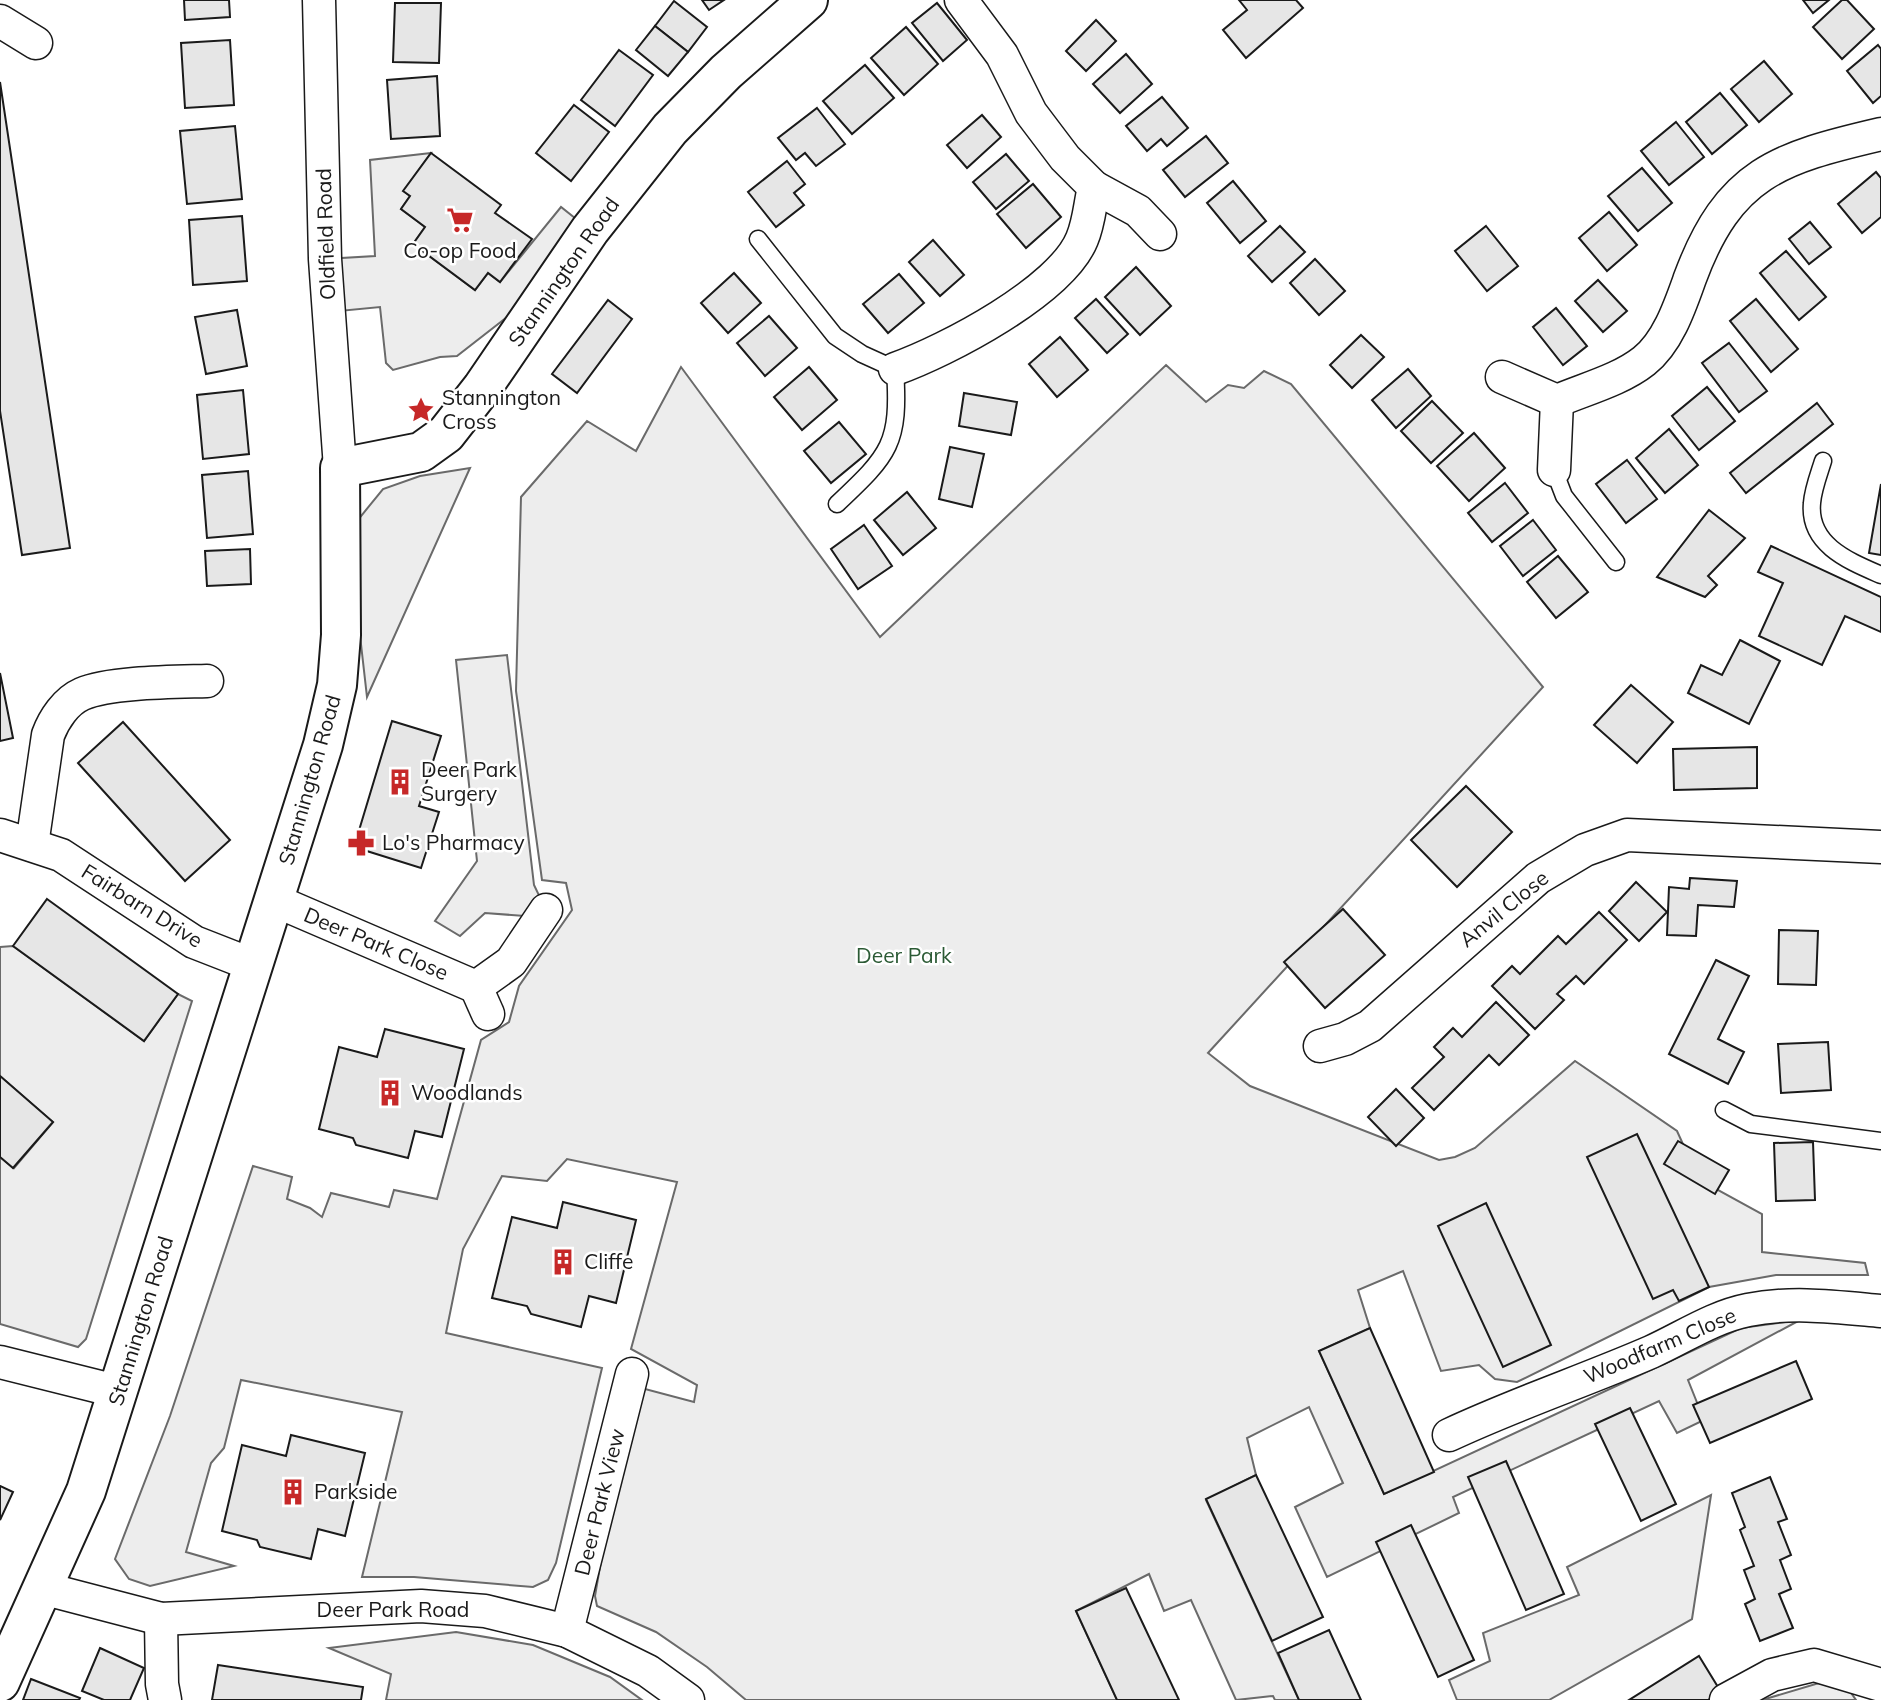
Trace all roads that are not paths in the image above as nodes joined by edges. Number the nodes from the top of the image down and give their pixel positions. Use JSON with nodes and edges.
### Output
{"nodes":[{"id":1,"x":319,"y":0,"type":"edge"},
{"id":2,"x":808,"y":0,"type":"edge"},
{"id":3,"x":961,"y":0,"type":"edge"},
{"id":4,"x":0,"y":21,"type":"edge"},
{"id":5,"x":36,"y":43,"type":"dead end"},
{"id":6,"x":1881,"y":134,"type":"edge"},
{"id":7,"x":1094,"y":187,"type":"junction"},
{"id":8,"x":1160,"y":234,"type":"dead end"},
{"id":9,"x":758,"y":239,"type":"dead end"},
{"id":10,"x":895,"y":369,"type":"junction"},
{"id":11,"x":1502,"y":377,"type":"dead end"},
{"id":12,"x":1557,"y":401,"type":"junction"},
{"id":13,"x":1823,"y":461,"type":"dead end"},
{"id":14,"x":340,"y":468,"type":"junction"},
{"id":15,"x":1555,"y":470,"type":"joint"},
{"id":16,"x":837,"y":505,"type":"dead end"},
{"id":17,"x":1616,"y":562,"type":"dead end"},
{"id":18,"x":1881,"y":575,"type":"edge"},
{"id":19,"x":207,"y":681,"type":"dead end"},
{"id":20,"x":0,"y":835,"type":"edge"},
{"id":21,"x":32,"y":845,"type":"junction"},
{"id":22,"x":1881,"y":847,"type":"edge"},
{"id":23,"x":276,"y":901,"type":"junction"},
{"id":24,"x":546,"y":910,"type":"dead end"},
{"id":25,"x":253,"y":965,"type":"junction"},
{"id":26,"x":1321,"y":1046,"type":"dead end"},
{"id":27,"x":1724,"y":1110,"type":"dead end"},
{"id":28,"x":1881,"y":1141,"type":"edge"},
{"id":29,"x":1881,"y":1311,"type":"edge"},
{"id":30,"x":0,"y":1362,"type":"edge"},
{"id":31,"x":632,"y":1374,"type":"dead end"},
{"id":32,"x":120,"y":1392,"type":"junction"},
{"id":33,"x":1449,"y":1435,"type":"dead end"},
{"id":34,"x":42,"y":1588,"type":"junction"},
{"id":35,"x":161,"y":1619,"type":"junction"},
{"id":36,"x":567,"y":1631,"type":"junction"},
{"id":37,"x":0,"y":1682,"type":"edge"},
{"id":38,"x":1881,"y":1685,"type":"edge"},
{"id":39,"x":165,"y":1700,"type":"edge"},
{"id":40,"x":688,"y":1700,"type":"edge"},
{"id":41,"x":1726,"y":1700,"type":"edge"}],
"edges":[{"from":1,"to":14,"type":"street","name":"Oldfield Road"},
{"from":2,"to":14,"type":"main road","name":"Stannington Road"},
{"from":3,"to":7,"type":"street"},
{"from":4,"to":5,"type":"street"},
{"from":6,"to":12,"type":"street"},
{"from":7,"to":8,"type":"street"},
{"from":7,"to":10,"type":"street"},
{"from":9,"to":10,"type":"lane"},
{"from":10,"to":16,"type":"lane"},
{"from":11,"to":12,"type":"street"},
{"from":12,"to":15,"type":"street"},
{"from":13,"to":18,"type":"lane"},
{"from":14,"to":23,"type":"main road","name":"Stannington Road"},
{"from":15,"to":17,"type":"lane"},
{"from":19,"to":21,"type":"street"},
{"from":20,"to":21,"type":"street","name":"Fairbarn Drive"},
{"from":21,"to":25,"type":"street","name":"Fairbarn Drive"},
{"from":22,"to":26,"type":"street","name":"Anvil Close"},
{"from":23,"to":24,"type":"street","name":"Deer Park Close"},
{"from":23,"to":25,"type":"main road","name":"Stannington Road"},
{"from":25,"to":32,"type":"main road","name":"Stannington Road"},
{"from":27,"to":28,"type":"lane"},
{"from":29,"to":33,"type":"street","name":"Woodfarm Close"},
{"from":30,"to":32,"type":"street"},
{"from":31,"to":36,"type":"street","name":"Deer Park View"},
{"from":32,"to":34,"type":"main road","name":"Stannington Road"},
{"from":34,"to":35,"type":"street","name":"Deer Park Road"},
{"from":34,"to":37,"type":"main road","name":"Stannington Road"},
{"from":35,"to":36,"type":"street","name":"Deer Park Road"},
{"from":35,"to":39,"type":"street"},
{"from":36,"to":40,"type":"street","name":"Deer Park Road"},
{"from":38,"to":41,"type":"street"}]}
